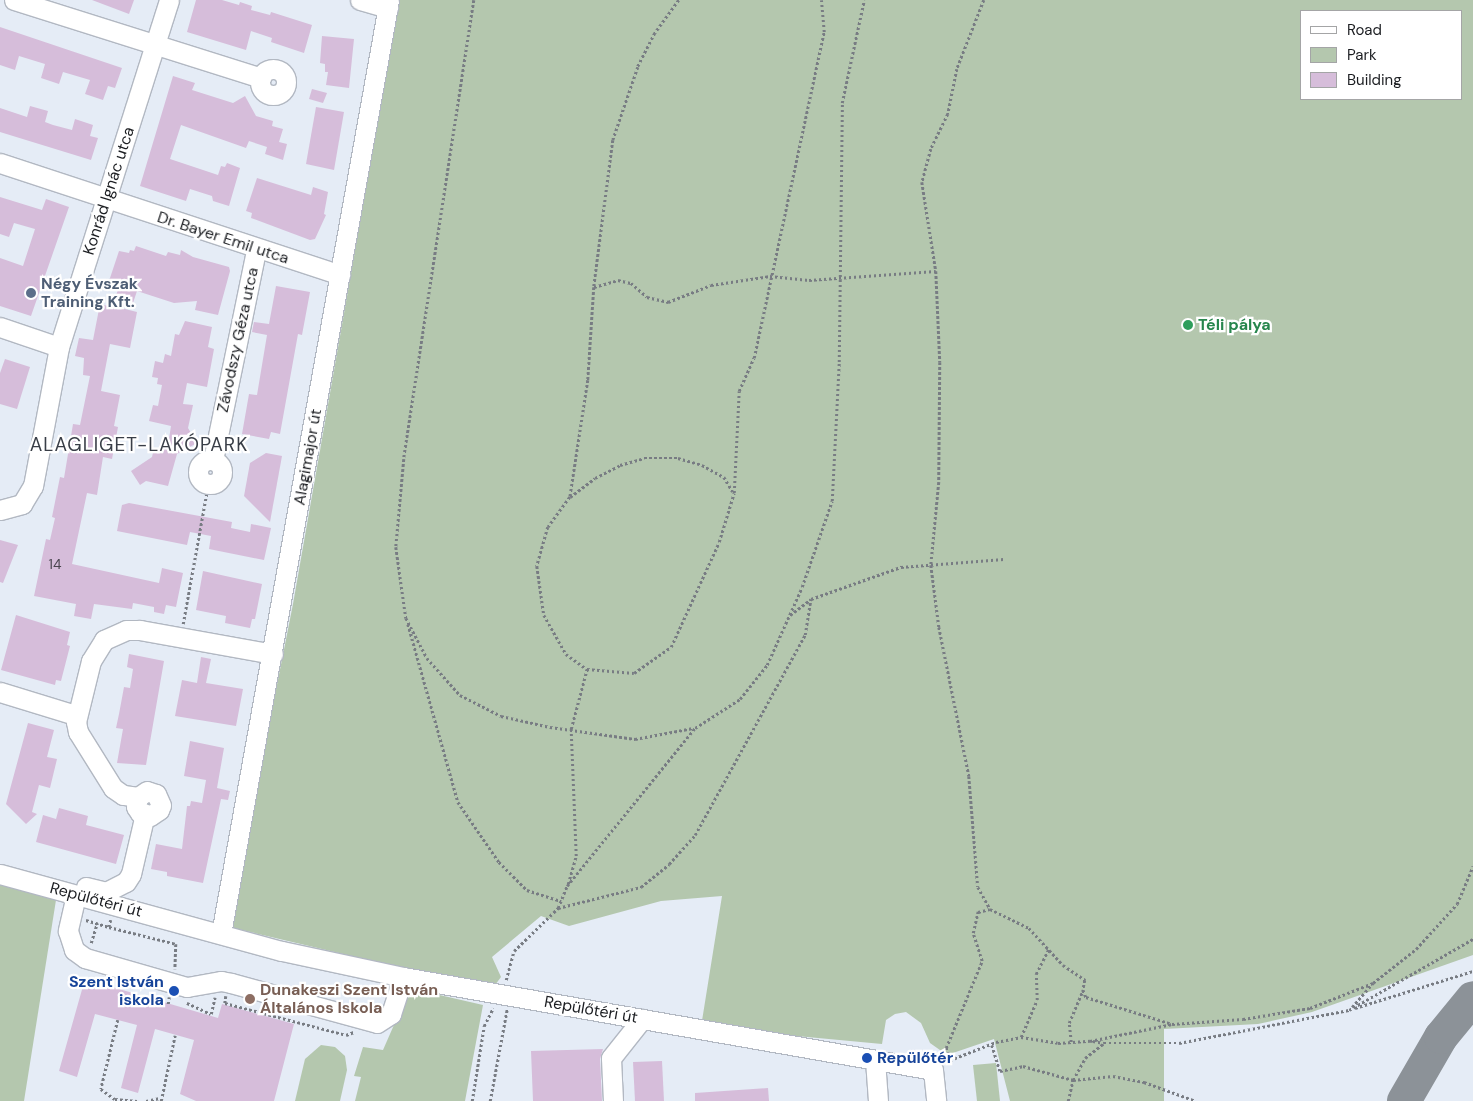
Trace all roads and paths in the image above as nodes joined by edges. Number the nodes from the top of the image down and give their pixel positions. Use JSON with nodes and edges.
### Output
{"nodes":[{"id":1,"x":14,"y":0,"type":"edge"},
{"id":2,"x":170,"y":0,"type":"edge"},
{"id":3,"x":360,"y":0,"type":"edge"},
{"id":4,"x":474,"y":0,"type":"edge"},
{"id":5,"x":679,"y":0,"type":"edge"},
{"id":6,"x":821,"y":0,"type":"edge"},
{"id":7,"x":864,"y":0,"type":"edge"},
{"id":8,"x":984,"y":0,"type":"edge"},
{"id":9,"x":388,"y":4,"type":"edge"},
{"id":10,"x":154,"y":46,"type":"junction"},
{"id":11,"x":261,"y":78,"type":"dead end"},
{"id":12,"x":0,"y":163,"type":"edge"},
{"id":13,"x":107,"y":199,"type":"junction"},
{"id":14,"x":256,"y":250,"type":"junction"},
{"id":15,"x":936,"y":271,"type":"junction"},
{"id":16,"x":340,"y":275,"type":"junction"},
{"id":17,"x":770,"y":276,"type":"junction"},
{"id":18,"x":839,"y":276,"type":"junction"},
{"id":19,"x":594,"y":288,"type":"junction"},
{"id":20,"x":0,"y":327,"type":"edge"},
{"id":21,"x":59,"y":347,"type":"junction"},
{"id":22,"x":208,"y":485,"type":"joint"},
{"id":23,"x":734,"y":493,"type":"junction"},
{"id":24,"x":570,"y":498,"type":"junction"},
{"id":25,"x":0,"y":510,"type":"edge"},
{"id":26,"x":1004,"y":559,"type":"dead end"},
{"id":27,"x":931,"y":565,"type":"junction"},
{"id":28,"x":811,"y":599,"type":"junction"},
{"id":29,"x":789,"y":616,"type":"junction"},
{"id":30,"x":406,"y":618,"type":"junction"},
{"id":31,"x":181,"y":638,"type":"junction"},
{"id":32,"x":273,"y":654,"type":"junction"},
{"id":33,"x":587,"y":669,"type":"junction"},
{"id":34,"x":0,"y":692,"type":"edge"},
{"id":35,"x":75,"y":715,"type":"junction"},
{"id":36,"x":695,"y":728,"type":"junction"},
{"id":37,"x":571,"y":729,"type":"junction"},
{"id":38,"x":0,"y":864,"type":"edge"},
{"id":39,"x":1473,"y":866,"type":"edge"},
{"id":40,"x":0,"y":874,"type":"edge"},
{"id":41,"x":567,"y":886,"type":"junction"},
{"id":42,"x":76,"y":895,"type":"junction"},
{"id":43,"x":561,"y":901,"type":"junction"},
{"id":44,"x":115,"y":905,"type":"junction"},
{"id":45,"x":229,"y":906,"type":"junction"},
{"id":46,"x":558,"y":908,"type":"junction"},
{"id":47,"x":990,"y":909,"type":"junction"},
{"id":48,"x":72,"y":915,"type":"junction"},
{"id":49,"x":191,"y":926,"type":"junction"},
{"id":50,"x":109,"y":927,"type":"junction"},
{"id":51,"x":222,"y":934,"type":"junction"},
{"id":52,"x":1473,"y":939,"type":"edge"},
{"id":53,"x":1048,"y":949,"type":"junction"},
{"id":54,"x":1473,"y":971,"type":"edge"},
{"id":55,"x":403,"y":977,"type":"junction"},
{"id":56,"x":177,"y":982,"type":"junction"},
{"id":57,"x":1373,"y":983,"type":"junction"},
{"id":58,"x":505,"y":990,"type":"junction"},
{"id":59,"x":1083,"y":990,"type":"junction"},
{"id":60,"x":168,"y":1004,"type":"dead end"},
{"id":61,"x":1349,"y":1010,"type":"junction"},
{"id":62,"x":642,"y":1019,"type":"junction"},
{"id":63,"x":118,"y":1020,"type":"dead end"},
{"id":64,"x":1172,"y":1024,"type":"junction"},
{"id":65,"x":175,"y":1035,"type":"dead end"},
{"id":66,"x":1021,"y":1037,"type":"junction"},
{"id":67,"x":1090,"y":1041,"type":"junction"},
{"id":68,"x":1071,"y":1042,"type":"junction"},
{"id":69,"x":1104,"y":1042,"type":"junction"},
{"id":70,"x":992,"y":1045,"type":"junction"},
{"id":71,"x":950,"y":1059,"type":"junction"},
{"id":72,"x":875,"y":1060,"type":"junction"},
{"id":73,"x":933,"y":1070,"type":"junction"},
{"id":74,"x":1073,"y":1080,"type":"junction"},
{"id":75,"x":160,"y":1100,"type":"edge"},
{"id":76,"x":140,"y":1101,"type":"edge"},
{"id":77,"x":146,"y":1101,"type":"edge"},
{"id":78,"x":472,"y":1101,"type":"edge"},
{"id":79,"x":490,"y":1101,"type":"edge"},
{"id":80,"x":612,"y":1101,"type":"edge"},
{"id":81,"x":878,"y":1101,"type":"edge"},
{"id":82,"x":936,"y":1101,"type":"edge"},
{"id":83,"x":1068,"y":1101,"type":"edge"},
{"id":84,"x":1196,"y":1101,"type":"edge"}],
"edges":[{"from":1,"to":10,"type":"street"},
{"from":2,"to":10,"type":"street","name":"Konrád Ignác utca"},
{"from":3,"to":9,"type":"street"},
{"from":4,"to":30,"type":"path"},
{"from":5,"to":19,"type":"path"},
{"from":6,"to":17,"type":"path"},
{"from":7,"to":18,"type":"path"},
{"from":8,"to":15,"type":"path"},
{"from":9,"to":16,"type":"street","name":"Alagimajor út"},
{"from":10,"to":11,"type":"street"},
{"from":10,"to":13,"type":"street","name":"Konrád Ignác utca"},
{"from":12,"to":13,"type":"street","name":"Dr. Bayer Emil utca"},
{"from":13,"to":14,"type":"street","name":"Dr. Bayer Emil utca"},
{"from":13,"to":21,"type":"street","name":"Konrád Ignác utca"},
{"from":14,"to":16,"type":"street","name":"Dr. Bayer Emil utca"},
{"from":14,"to":22,"type":"street","name":"Závodszy Géza utca"},
{"from":15,"to":18,"type":"path"},
{"from":15,"to":27,"type":"path"},
{"from":16,"to":32,"type":"street","name":"Alagimajor út"},
{"from":17,"to":18,"type":"path"},
{"from":17,"to":19,"type":"path"},
{"from":17,"to":23,"type":"path"},
{"from":18,"to":29,"type":"path"},
{"from":19,"to":24,"type":"path"},
{"from":20,"to":21,"type":"street"},
{"from":21,"to":25,"type":"street","name":"Konrád Ignác utca"},
{"from":22,"to":31,"type":"path"},
{"from":23,"to":24,"type":"path"},
{"from":23,"to":33,"type":"path"},
{"from":24,"to":33,"type":"path"},
{"from":26,"to":27,"type":"path"},
{"from":27,"to":28,"type":"path"},
{"from":27,"to":47,"type":"path"},
{"from":28,"to":29,"type":"path"},
{"from":28,"to":46,"type":"path"},
{"from":29,"to":36,"type":"path"},
{"from":30,"to":37,"type":"path"},
{"from":30,"to":43,"type":"path"},
{"from":31,"to":32,"type":"street"},
{"from":31,"to":35,"type":"street"},
{"from":32,"to":45,"type":"street","name":"Alagimajor út"},
{"from":33,"to":37,"type":"path"},
{"from":34,"to":35,"type":"street"},
{"from":35,"to":38,"type":"street"},
{"from":36,"to":37,"type":"path"},
{"from":36,"to":41,"type":"path"},
{"from":37,"to":41,"type":"path"},
{"from":39,"to":57,"type":"path"},
{"from":40,"to":42,"type":"street","name":"Repülőtéri út"},
{"from":41,"to":43,"type":"path"},
{"from":42,"to":44,"type":"street","name":"Repülőtéri út"},
{"from":42,"to":48,"type":"street"},
{"from":43,"to":46,"type":"path"},
{"from":44,"to":49,"type":"street","name":"Repülőtéri út"},
{"from":44,"to":50,"type":"path"},
{"from":45,"to":49,"type":"street"},
{"from":45,"to":51,"type":"street"},
{"from":46,"to":58,"type":"path"},
{"from":47,"to":53,"type":"path"},
{"from":47,"to":71,"type":"path"},
{"from":48,"to":50,"type":"path"},
{"from":48,"to":56,"type":"street"},
{"from":49,"to":51,"type":"street","name":"Repülőtéri út"},
{"from":50,"to":56,"type":"path"},
{"from":51,"to":55,"type":"street","name":"Repülőtéri út"},
{"from":52,"to":61,"type":"path"},
{"from":53,"to":59,"type":"path"},
{"from":53,"to":66,"type":"path"},
{"from":54,"to":61,"type":"path"},
{"from":55,"to":56,"type":"street"},
{"from":55,"to":58,"type":"street","name":"Repülőtéri út"},
{"from":56,"to":60,"type":"path"},
{"from":57,"to":61,"type":"path"},
{"from":57,"to":64,"type":"path"},
{"from":58,"to":62,"type":"street","name":"Repülőtéri út"},
{"from":58,"to":78,"type":"path"},
{"from":58,"to":79,"type":"path"},
{"from":59,"to":64,"type":"path"},
{"from":59,"to":68,"type":"path"},
{"from":61,"to":69,"type":"path"},
{"from":62,"to":72,"type":"street","name":"Repülőtéri út"},
{"from":62,"to":80,"type":"street"},
{"from":63,"to":76,"type":"path"},
{"from":64,"to":67,"type":"path"},
{"from":65,"to":75,"type":"path"},
{"from":66,"to":68,"type":"path"},
{"from":66,"to":70,"type":"path"},
{"from":67,"to":68,"type":"path"},
{"from":67,"to":69,"type":"path"},
{"from":69,"to":74,"type":"path"},
{"from":70,"to":71,"type":"path"},
{"from":70,"to":74,"type":"path"},
{"from":71,"to":73,"type":"path"},
{"from":72,"to":73,"type":"street","name":"Repülőtéri út"},
{"from":72,"to":81,"type":"street"},
{"from":73,"to":82,"type":"street"},
{"from":74,"to":83,"type":"path"},
{"from":74,"to":84,"type":"path"},
{"from":75,"to":77,"type":"path"}]}
